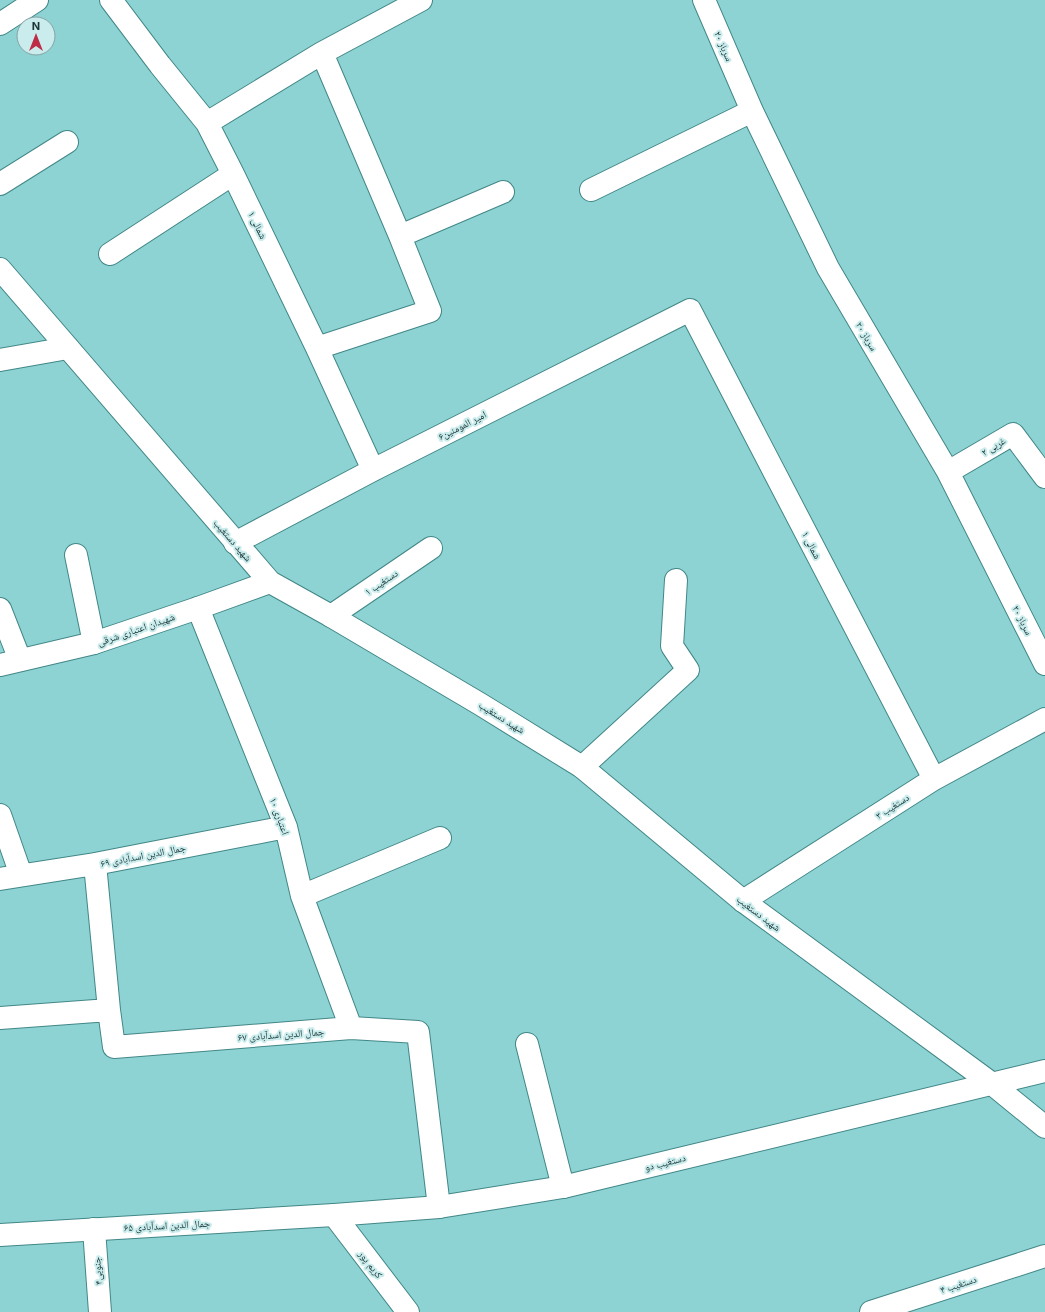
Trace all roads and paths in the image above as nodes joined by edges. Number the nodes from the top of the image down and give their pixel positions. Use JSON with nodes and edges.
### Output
{"nodes":[{"id":1,"x":37,"y":0,"type":"edge"},
{"id":2,"x":111,"y":0,"type":"edge"},
{"id":3,"x":421,"y":0,"type":"edge"},
{"id":4,"x":704,"y":0,"type":"edge"},
{"id":5,"x":0,"y":24,"type":"edge"},
{"id":6,"x":322,"y":53,"type":"junction"},
{"id":7,"x":752,"y":111,"type":"junction"},
{"id":8,"x":207,"y":123,"type":"junction"},
{"id":9,"x":67,"y":142,"type":"dead end"},
{"id":10,"x":233,"y":174,"type":"junction"},
{"id":11,"x":0,"y":184,"type":"edge"},
{"id":12,"x":591,"y":190,"type":"dead end"},
{"id":13,"x":503,"y":192,"type":"dead end"},
{"id":14,"x":400,"y":236,"type":"junction"},
{"id":15,"x":110,"y":254,"type":"dead end"},
{"id":16,"x":0,"y":269,"type":"edge"},
{"id":17,"x":690,"y":310,"type":"joint"},
{"id":18,"x":68,"y":348,"type":"junction"},
{"id":19,"x":317,"y":348,"type":"junction"},
{"id":20,"x":0,"y":360,"type":"edge"},
{"id":21,"x":373,"y":470,"type":"junction"},
{"id":22,"x":948,"y":472,"type":"junction"},
{"id":23,"x":1045,"y":477,"type":"edge"},
{"id":24,"x":235,"y":543,"type":"junction"},
{"id":25,"x":431,"y":548,"type":"dead end"},
{"id":26,"x":76,"y":555,"type":"dead end"},
{"id":27,"x":676,"y":580,"type":"dead end"},
{"id":28,"x":270,"y":582,"type":"junction"},
{"id":29,"x":198,"y":608,"type":"junction"},
{"id":30,"x":0,"y":609,"type":"edge"},
{"id":31,"x":331,"y":616,"type":"junction"},
{"id":32,"x":94,"y":643,"type":"junction"},
{"id":33,"x":10,"y":663,"type":"edge"},
{"id":34,"x":1045,"y":664,"type":"edge"},
{"id":35,"x":1045,"y":719,"type":"edge"},
{"id":36,"x":582,"y":767,"type":"junction"},
{"id":37,"x":934,"y":779,"type":"junction"},
{"id":38,"x":0,"y":815,"type":"edge"},
{"id":39,"x":286,"y":827,"type":"junction"},
{"id":40,"x":440,"y":838,"type":"dead end"},
{"id":41,"x":95,"y":864,"type":"junction"},
{"id":42,"x":10,"y":877,"type":"edge"},
{"id":43,"x":302,"y":896,"type":"junction"},
{"id":44,"x":743,"y":901,"type":"junction"},
{"id":45,"x":109,"y":1010,"type":"junction"},
{"id":46,"x":0,"y":1018,"type":"edge"},
{"id":47,"x":351,"y":1028,"type":"junction"},
{"id":48,"x":527,"y":1044,"type":"dead end"},
{"id":49,"x":1045,"y":1071,"type":"edge"},
{"id":50,"x":991,"y":1084,"type":"junction"},
{"id":51,"x":1045,"y":1127,"type":"edge"},
{"id":52,"x":563,"y":1186,"type":"junction"},
{"id":53,"x":439,"y":1207,"type":"junction"},
{"id":54,"x":334,"y":1215,"type":"junction"},
{"id":55,"x":94,"y":1229,"type":"junction"},
{"id":56,"x":0,"y":1235,"type":"edge"},
{"id":57,"x":1045,"y":1256,"type":"edge"},
{"id":58,"x":100,"y":1312,"type":"edge"},
{"id":59,"x":408,"y":1312,"type":"edge"},
{"id":60,"x":871,"y":1312,"type":"edge"}],
"edges":[{"from":1,"to":5,"type":"street"},
{"from":2,"to":8,"type":"street","name":"شمالی ۱"},
{"from":3,"to":6,"type":"street"},
{"from":4,"to":7,"type":"street","name":"سرباز ۲۰"},
{"from":6,"to":8,"type":"street"},
{"from":6,"to":14,"type":"street"},
{"from":7,"to":12,"type":"street"},
{"from":7,"to":22,"type":"street","name":"سرباز ۲۰"},
{"from":8,"to":10,"type":"street","name":"شمالی ۱"},
{"from":9,"to":11,"type":"street"},
{"from":10,"to":15,"type":"street"},
{"from":10,"to":19,"type":"street","name":"شمالی ۱"},
{"from":13,"to":14,"type":"street"},
{"from":14,"to":19,"type":"street"},
{"from":16,"to":18,"type":"street","name":"شهید دستغیب"},
{"from":17,"to":21,"type":"street","name":"امیر المومنین۶"},
{"from":17,"to":37,"type":"street","name":"شمالی ۱"},
{"from":18,"to":20,"type":"street"},
{"from":18,"to":24,"type":"street","name":"شهید دستغیب"},
{"from":19,"to":21,"type":"street","name":"شمالی ۱"},
{"from":21,"to":24,"type":"street","name":"امیر المومنین۶"},
{"from":22,"to":23,"type":"street","name":"غربی ۲"},
{"from":22,"to":34,"type":"street","name":"سرباز ۲۰"},
{"from":24,"to":28,"type":"street","name":"شهید دستغیب"},
{"from":25,"to":31,"type":"street","name":"دستغیب ۱"},
{"from":26,"to":32,"type":"street"},
{"from":27,"to":36,"type":"street"},
{"from":28,"to":29,"type":"street","name":"شهیدان اعتباری شرقی"},
{"from":28,"to":31,"type":"street","name":"شهید دستغیب"},
{"from":29,"to":32,"type":"street","name":"شهیدان اعتباری شرقی"},
{"from":29,"to":39,"type":"street","name":"اعتباری ۱۰"},
{"from":30,"to":33,"type":"street"},
{"from":31,"to":36,"type":"street","name":"شهید دستغیب"},
{"from":32,"to":33,"type":"street","name":"شهیدان اعتباری شرقی"},
{"from":35,"to":37,"type":"street","name":"دستغیب ۳"},
{"from":36,"to":44,"type":"street","name":"شهید دستغیب"},
{"from":37,"to":44,"type":"street","name":"دستغیب ۳"},
{"from":38,"to":42,"type":"street"},
{"from":39,"to":41,"type":"street","name":"جمال الدین اسدآبادی ۶۹"},
{"from":39,"to":43,"type":"street","name":"اعتباری ۱۰"},
{"from":40,"to":43,"type":"street"},
{"from":41,"to":42,"type":"street","name":"جمال الدین اسدآبادی ۶۹"},
{"from":41,"to":45,"type":"street"},
{"from":43,"to":47,"type":"street","name":"اعتباری ۱۰"},
{"from":44,"to":50,"type":"street","name":"شهید دستغیب"},
{"from":45,"to":46,"type":"street"},
{"from":45,"to":47,"type":"street","name":"جمال الدین اسدآبادی ۶۷"},
{"from":47,"to":53,"type":"street","name":"جمال الدین اسدآبادی ۶۷"},
{"from":48,"to":52,"type":"street"},
{"from":49,"to":50,"type":"street","name":"دستغیب دو"},
{"from":50,"to":51,"type":"street","name":"شهید دستغیب"},
{"from":50,"to":52,"type":"street","name":"دستغیب دو"},
{"from":52,"to":53,"type":"street","name":"دستغیب دو"},
{"from":53,"to":54,"type":"street","name":"دستغیب دو"},
{"from":54,"to":55,"type":"street","name":"جمال الدین اسدآبادی ۶۵"},
{"from":54,"to":59,"type":"street","name":"کریم پور"},
{"from":55,"to":56,"type":"street","name":"جمال الدین اسدآبادی ۶۵"},
{"from":55,"to":58,"type":"street","name":"جنوبی۴"},
{"from":57,"to":60,"type":"street","name":"دستغیب ۴"}]}
